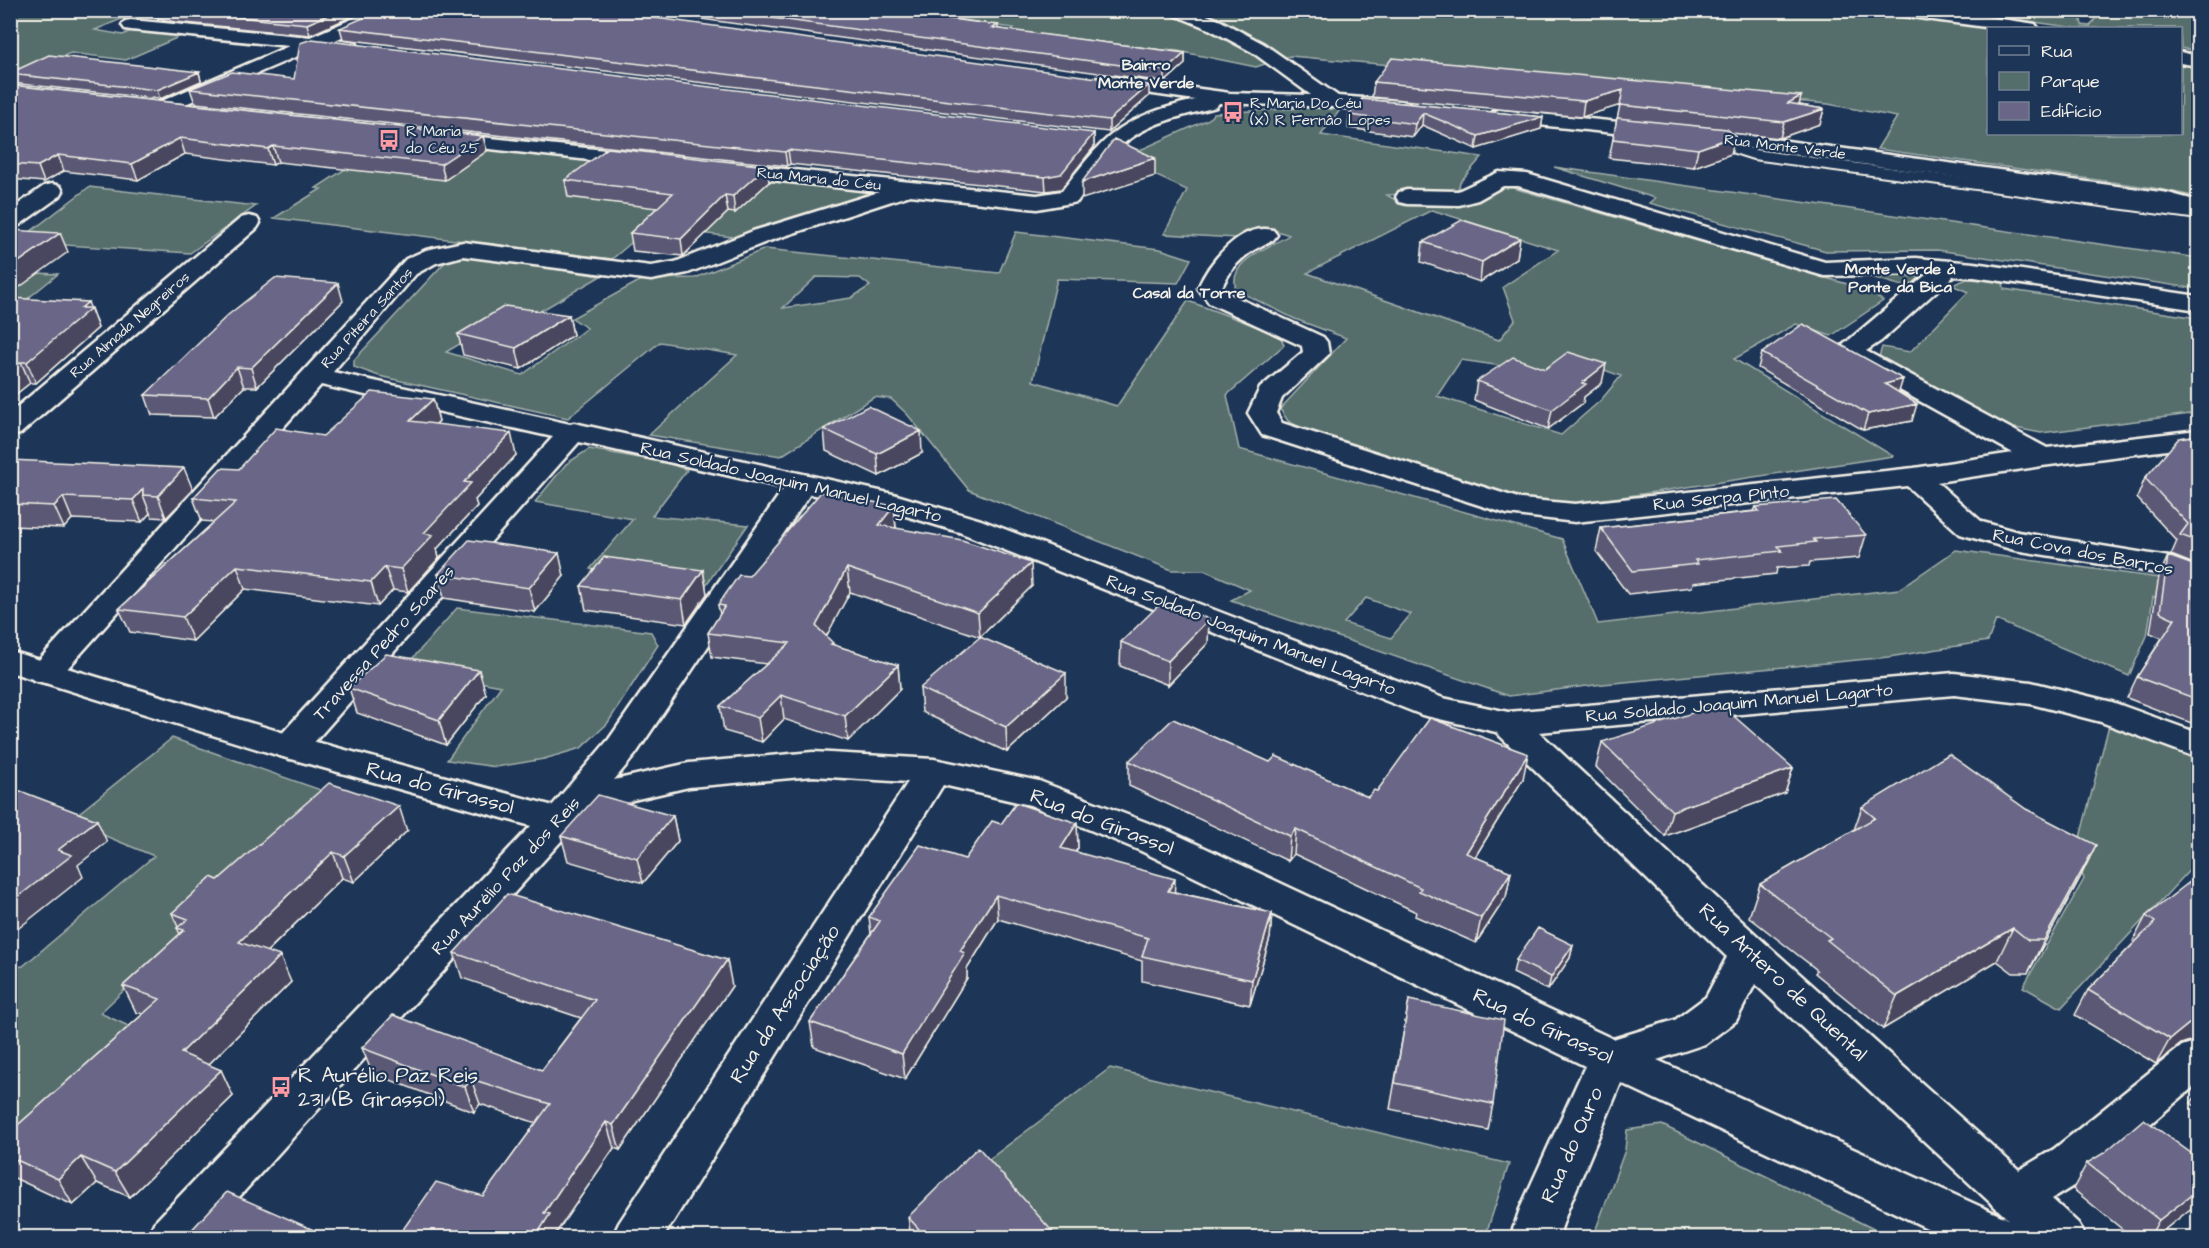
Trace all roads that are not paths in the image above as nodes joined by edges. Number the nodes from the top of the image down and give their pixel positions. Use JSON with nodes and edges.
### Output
{"nodes":[{"id":1,"x":389,"y":10,"type":"edge"},
{"id":2,"x":1178,"y":10,"type":"edge"},
{"id":3,"x":1896,"y":10,"type":"edge"},
{"id":4,"x":178,"y":14,"type":"edge"},
{"id":5,"x":2022,"y":27,"type":"edge"},
{"id":6,"x":314,"y":43,"type":"junction"},
{"id":7,"x":372,"y":50,"type":"edge"},
{"id":8,"x":2182,"y":57,"type":"edge"},
{"id":9,"x":2199,"y":61,"type":"edge"},
{"id":10,"x":1088,"y":80,"type":"edge"},
{"id":11,"x":1230,"y":99,"type":"junction"},
{"id":12,"x":1333,"y":101,"type":"junction"},
{"id":13,"x":139,"y":105,"type":"edge"},
{"id":14,"x":162,"y":108,"type":"junction"},
{"id":15,"x":1416,"y":108,"type":"edge"},
{"id":16,"x":197,"y":112,"type":"edge"},
{"id":17,"x":1475,"y":113,"type":"edge"},
{"id":18,"x":421,"y":137,"type":"edge"},
{"id":19,"x":1090,"y":138,"type":"edge"},
{"id":20,"x":1728,"y":139,"type":"junction"},
{"id":21,"x":1114,"y":141,"type":"junction"},
{"id":22,"x":667,"y":163,"type":"edge"},
{"id":23,"x":702,"y":166,"type":"edge"},
{"id":24,"x":21,"y":189,"type":"dead end"},
{"id":25,"x":911,"y":189,"type":"junction"},
{"id":26,"x":1407,"y":197,"type":"dead end"},
{"id":27,"x":2199,"y":208,"type":"edge"},
{"id":28,"x":2199,"y":214,"type":"edge"},
{"id":29,"x":10,"y":221,"type":"edge"},
{"id":30,"x":249,"y":223,"type":"dead end"},
{"id":31,"x":1265,"y":235,"type":"dead end"},
{"id":32,"x":1824,"y":269,"type":"junction"},
{"id":33,"x":1947,"y":269,"type":"junction"},
{"id":34,"x":1912,"y":300,"type":"junction"},
{"id":35,"x":2199,"y":303,"type":"edge"},
{"id":36,"x":1821,"y":340,"type":"edge"},
{"id":37,"x":1849,"y":351,"type":"junction"},
{"id":38,"x":315,"y":376,"type":"junction"},
{"id":39,"x":10,"y":428,"type":"edge"},
{"id":40,"x":574,"y":431,"type":"junction"},
{"id":41,"x":2199,"y":438,"type":"edge"},
{"id":42,"x":2042,"y":457,"type":"junction"},
{"id":43,"x":1914,"y":477,"type":"junction"},
{"id":44,"x":803,"y":482,"type":"junction"},
{"id":45,"x":2199,"y":579,"type":"edge"},
{"id":46,"x":10,"y":661,"type":"edge"},
{"id":47,"x":45,"y":672,"type":"junction"},
{"id":48,"x":1508,"y":723,"type":"junction"},
{"id":49,"x":2199,"y":746,"type":"edge"},
{"id":50,"x":290,"y":747,"type":"junction"},
{"id":51,"x":934,"y":771,"type":"junction"},
{"id":52,"x":559,"y":820,"type":"junction"},
{"id":53,"x":1750,"y":954,"type":"junction"},
{"id":54,"x":1610,"y":1058,"type":"junction"},
{"id":55,"x":2199,"y":1058,"type":"edge"},
{"id":56,"x":2018,"y":1196,"type":"junction"},
{"id":57,"x":638,"y":1237,"type":"edge"},
{"id":58,"x":171,"y":1238,"type":"edge"},
{"id":59,"x":1534,"y":1238,"type":"edge"},
{"id":60,"x":1998,"y":1238,"type":"edge"},
{"id":61,"x":2061,"y":1238,"type":"edge"}],
"edges":[{"from":1,"to":6,"type":"street"},
{"from":2,"to":12,"type":"street"},
{"from":3,"to":5,"type":"street"},
{"from":4,"to":6,"type":"street"},
{"from":6,"to":7,"type":"street"},
{"from":6,"to":14,"type":"street"},
{"from":8,"to":9,"type":"street"},
{"from":10,"to":11,"type":"street"},
{"from":11,"to":12,"type":"street"},
{"from":11,"to":21,"type":"street","name":"Rua Maria do Céu"},
{"from":12,"to":15,"type":"street"},
{"from":13,"to":14,"type":"street"},
{"from":14,"to":16,"type":"street"},
{"from":17,"to":20,"type":"street","name":"Rua Monte Verde"},
{"from":18,"to":22,"type":"street"},
{"from":19,"to":21,"type":"street"},
{"from":20,"to":27,"type":"street","name":"Rua Monte Verde"},
{"from":20,"to":28,"type":"lane"},
{"from":21,"to":25,"type":"street","name":"Rua Maria do Céu"},
{"from":23,"to":25,"type":"street","name":"Rua Maria do Céu"},
{"from":24,"to":29,"type":"street"},
{"from":25,"to":38,"type":"street","name":"Rua Piteira Santos"},
{"from":26,"to":32,"type":"street"},
{"from":30,"to":39,"type":"street","name":"Rua Almada Negreiros"},
{"from":31,"to":43,"type":"street","name":"Rua Serpa Pinto"},
{"from":32,"to":33,"type":"street"},
{"from":32,"to":34,"type":"street"},
{"from":33,"to":34,"type":"street"},
{"from":33,"to":35,"type":"street"},
{"from":34,"to":37,"type":"street"},
{"from":36,"to":37,"type":"street"},
{"from":37,"to":42,"type":"street"},
{"from":38,"to":40,"type":"street","name":"Rua Soldado Joaquim Manuel Lagarto"},
{"from":38,"to":47,"type":"street","name":"Rua Piteira Santos"},
{"from":40,"to":44,"type":"street","name":"Rua Soldado Joaquim Manuel Lagarto"},
{"from":40,"to":50,"type":"street","name":"Travessa Pedro Soares"},
{"from":41,"to":42,"type":"street","name":"Rua Serpa Pinto"},
{"from":42,"to":43,"type":"street","name":"Rua Serpa Pinto"},
{"from":43,"to":45,"type":"street","name":"Rua Cova dos Barros"},
{"from":44,"to":48,"type":"street","name":"Rua Soldado Joaquim Manuel Lagarto"},
{"from":44,"to":52,"type":"street","name":"Rua Aurélio Paz dos Reis"},
{"from":46,"to":47,"type":"street","name":"Rua do Girassol"},
{"from":47,"to":50,"type":"street","name":"Rua do Girassol"},
{"from":48,"to":49,"type":"street","name":"Rua Soldado Joaquim Manuel Lagarto"},
{"from":48,"to":53,"type":"street","name":"Rua Antero de Quental"},
{"from":50,"to":52,"type":"street","name":"Rua do Girassol"},
{"from":51,"to":52,"type":"street","name":"Rua do Girassol"},
{"from":51,"to":54,"type":"street","name":"Rua do Girassol"},
{"from":51,"to":57,"type":"street","name":"Rua da Associação"},
{"from":52,"to":58,"type":"street","name":"Rua Aurélio Paz dos Reis"},
{"from":53,"to":54,"type":"street"},
{"from":53,"to":56,"type":"street","name":"Rua Antero de Quental"},
{"from":54,"to":59,"type":"street","name":"Rua do Ouro"},
{"from":54,"to":60,"type":"street","name":"Rua do Girassol"},
{"from":55,"to":56,"type":"street"},
{"from":56,"to":61,"type":"street","name":"Rua Antero de Quental"}]}
